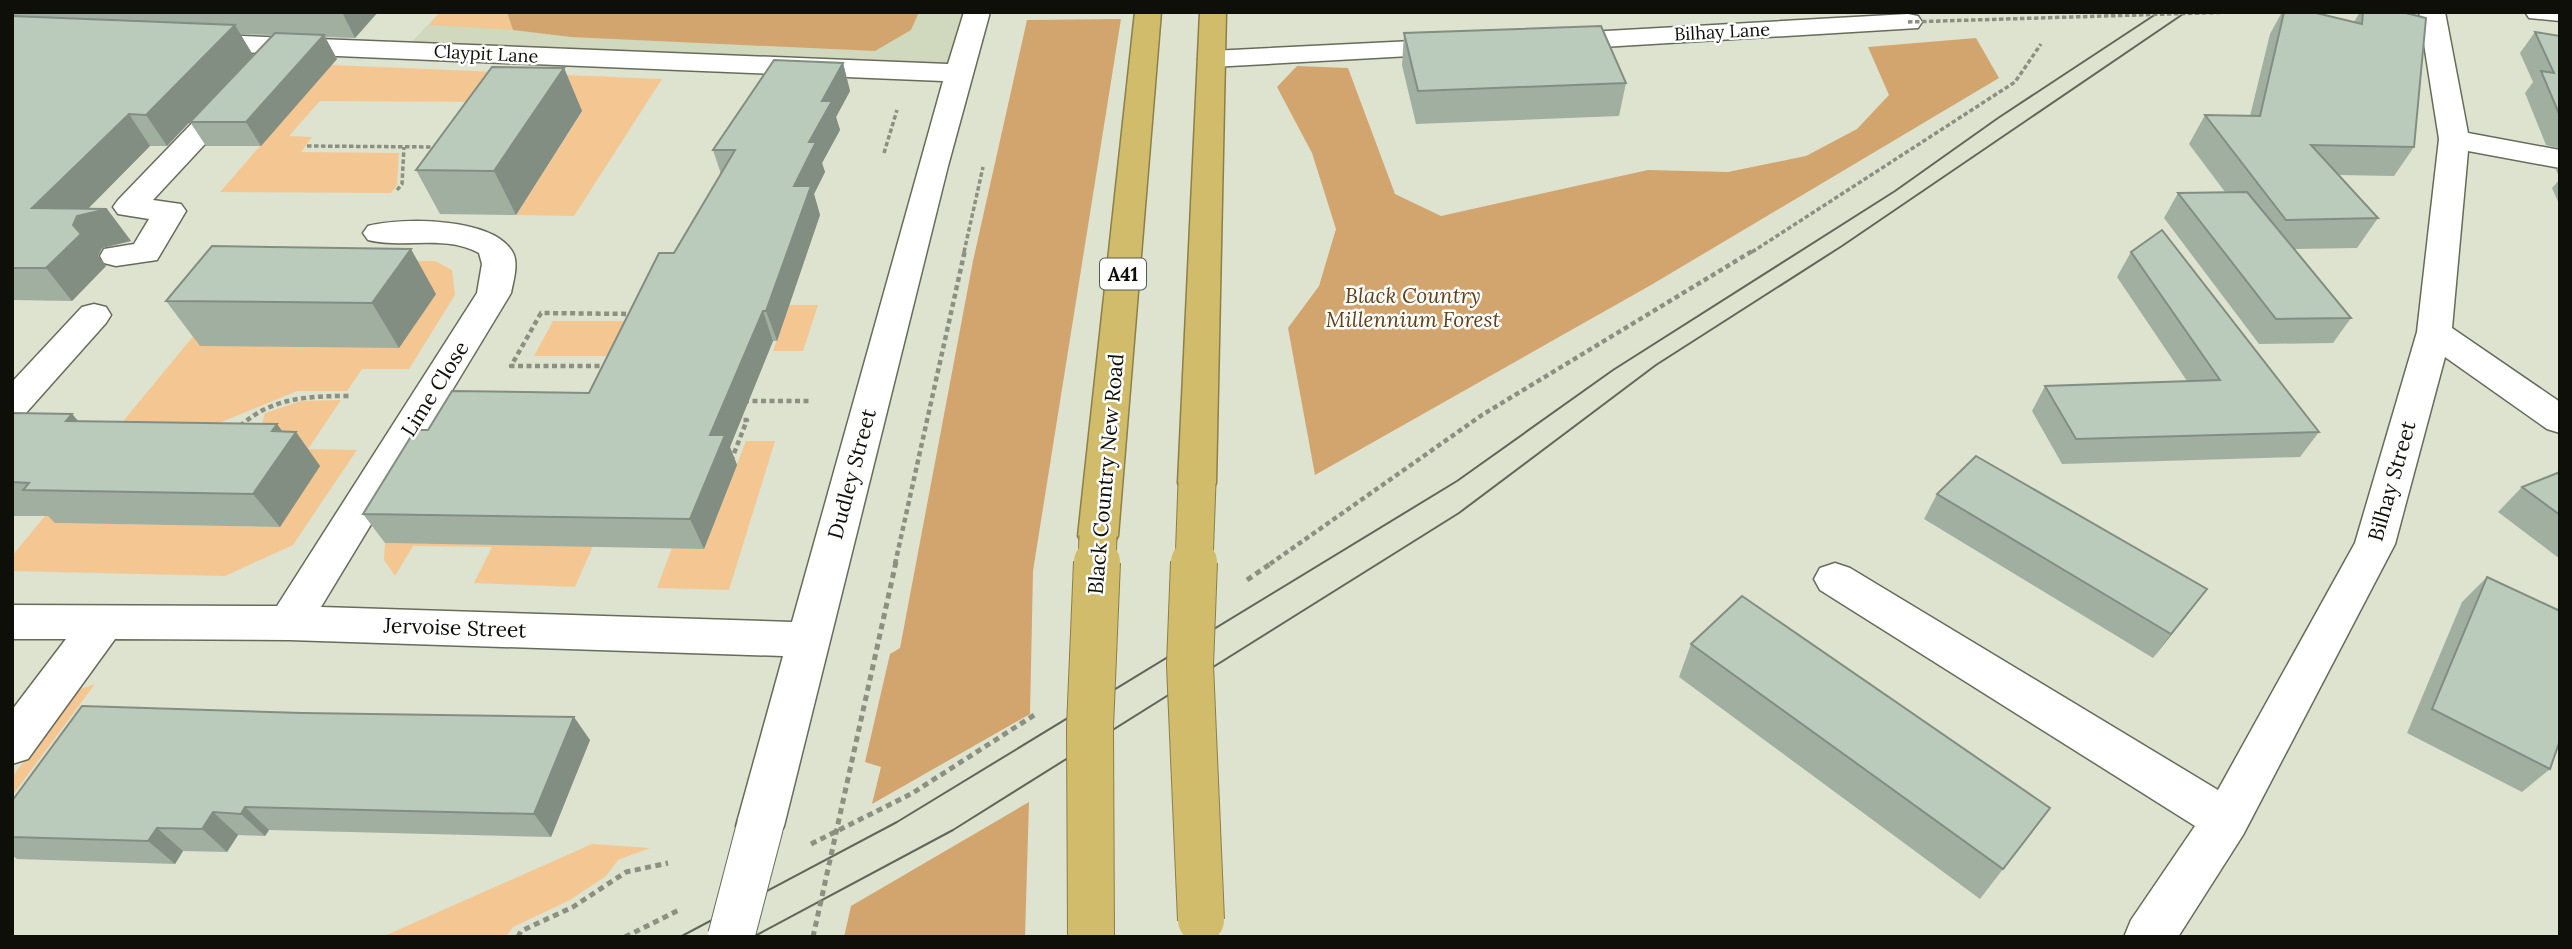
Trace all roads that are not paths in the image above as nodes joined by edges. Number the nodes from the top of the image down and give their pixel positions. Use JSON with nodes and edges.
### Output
{"nodes":[{"id":1,"x":977,"y":12,"type":"edge"},
{"id":2,"x":1148,"y":12,"type":"edge"},
{"id":3,"x":1213,"y":12,"type":"edge"},
{"id":4,"x":2432,"y":12,"type":"edge"},
{"id":5,"x":2538,"y":12,"type":"edge"},
{"id":6,"x":2560,"y":13,"type":"edge"},
{"id":7,"x":205,"y":16,"type":"dead end"},
{"id":8,"x":1908,"y":22,"type":"road end"},
{"id":9,"x":1520,"y":43,"type":"edge"},
{"id":10,"x":282,"y":45,"type":"junction"},
{"id":11,"x":1479,"y":46,"type":"edge"},
{"id":12,"x":1212,"y":59,"type":"junction"},
{"id":13,"x":960,"y":73,"type":"junction"},
{"id":14,"x":2454,"y":139,"type":"junction"},
{"id":15,"x":148,"y":148,"type":"edge"},
{"id":16,"x":184,"y":148,"type":"junction"},
{"id":17,"x":2560,"y":159,"type":"edge"},
{"id":18,"x":379,"y":233,"type":"dead end"},
{"id":19,"x":116,"y":256,"type":"dead end"},
{"id":20,"x":94,"y":314,"type":"dead end"},
{"id":21,"x":2434,"y":332,"type":"junction"},
{"id":22,"x":12,"y":405,"type":"edge"},
{"id":23,"x":2560,"y":420,"type":"edge"},
{"id":24,"x":1835,"y":579,"type":"dead end"},
{"id":25,"x":12,"y":622,"type":"edge"},
{"id":26,"x":289,"y":623,"type":"junction"},
{"id":27,"x":102,"y":624,"type":"junction"},
{"id":28,"x":808,"y":640,"type":"junction"},
{"id":29,"x":12,"y":745,"type":"edge"},
{"id":30,"x":2226,"y":820,"type":"junction"},
{"id":31,"x":1202,"y":928,"type":"edge"},
{"id":32,"x":731,"y":937,"type":"edge"},
{"id":33,"x":1091,"y":937,"type":"edge"},
{"id":34,"x":2149,"y":937,"type":"edge"}],
"edges":[{"from":1,"to":13,"type":"street","name":"Dudley Street"},
{"from":2,"to":33,"type":"highway","name":"Black Country New Road","number":"A41","bridge":true},
{"from":3,"to":12,"type":"highway"},
{"from":4,"to":14,"type":"street","name":"Bilhay Street"},
{"from":5,"to":6,"type":"street"},
{"from":7,"to":10,"type":"street","name":"Claypit Lane"},
{"from":8,"to":9,"type":"street","name":"Bilhay Lane"},
{"from":10,"to":13,"type":"street","name":"Claypit Lane"},
{"from":10,"to":16,"type":"street"},
{"from":11,"to":12,"type":"street"},
{"from":12,"to":31,"type":"highway","bridge":true},
{"from":13,"to":28,"type":"street","name":"Dudley Street"},
{"from":14,"to":17,"type":"street"},
{"from":14,"to":21,"type":"street","name":"Bilhay Street"},
{"from":15,"to":16,"type":"street"},
{"from":16,"to":19,"type":"street"},
{"from":18,"to":26,"type":"street","name":"Lime Close"},
{"from":20,"to":22,"type":"street"},
{"from":21,"to":23,"type":"street"},
{"from":21,"to":30,"type":"street","name":"Bilhay Street"},
{"from":24,"to":30,"type":"street"},
{"from":25,"to":27,"type":"street","name":"Jervoise Street"},
{"from":26,"to":27,"type":"street","name":"Jervoise Street"},
{"from":26,"to":28,"type":"street","name":"Jervoise Street"},
{"from":27,"to":29,"type":"street"},
{"from":28,"to":32,"type":"street","name":"Dudley Street","bridge":true},
{"from":30,"to":34,"type":"street","name":"Bilhay Street"}]}
